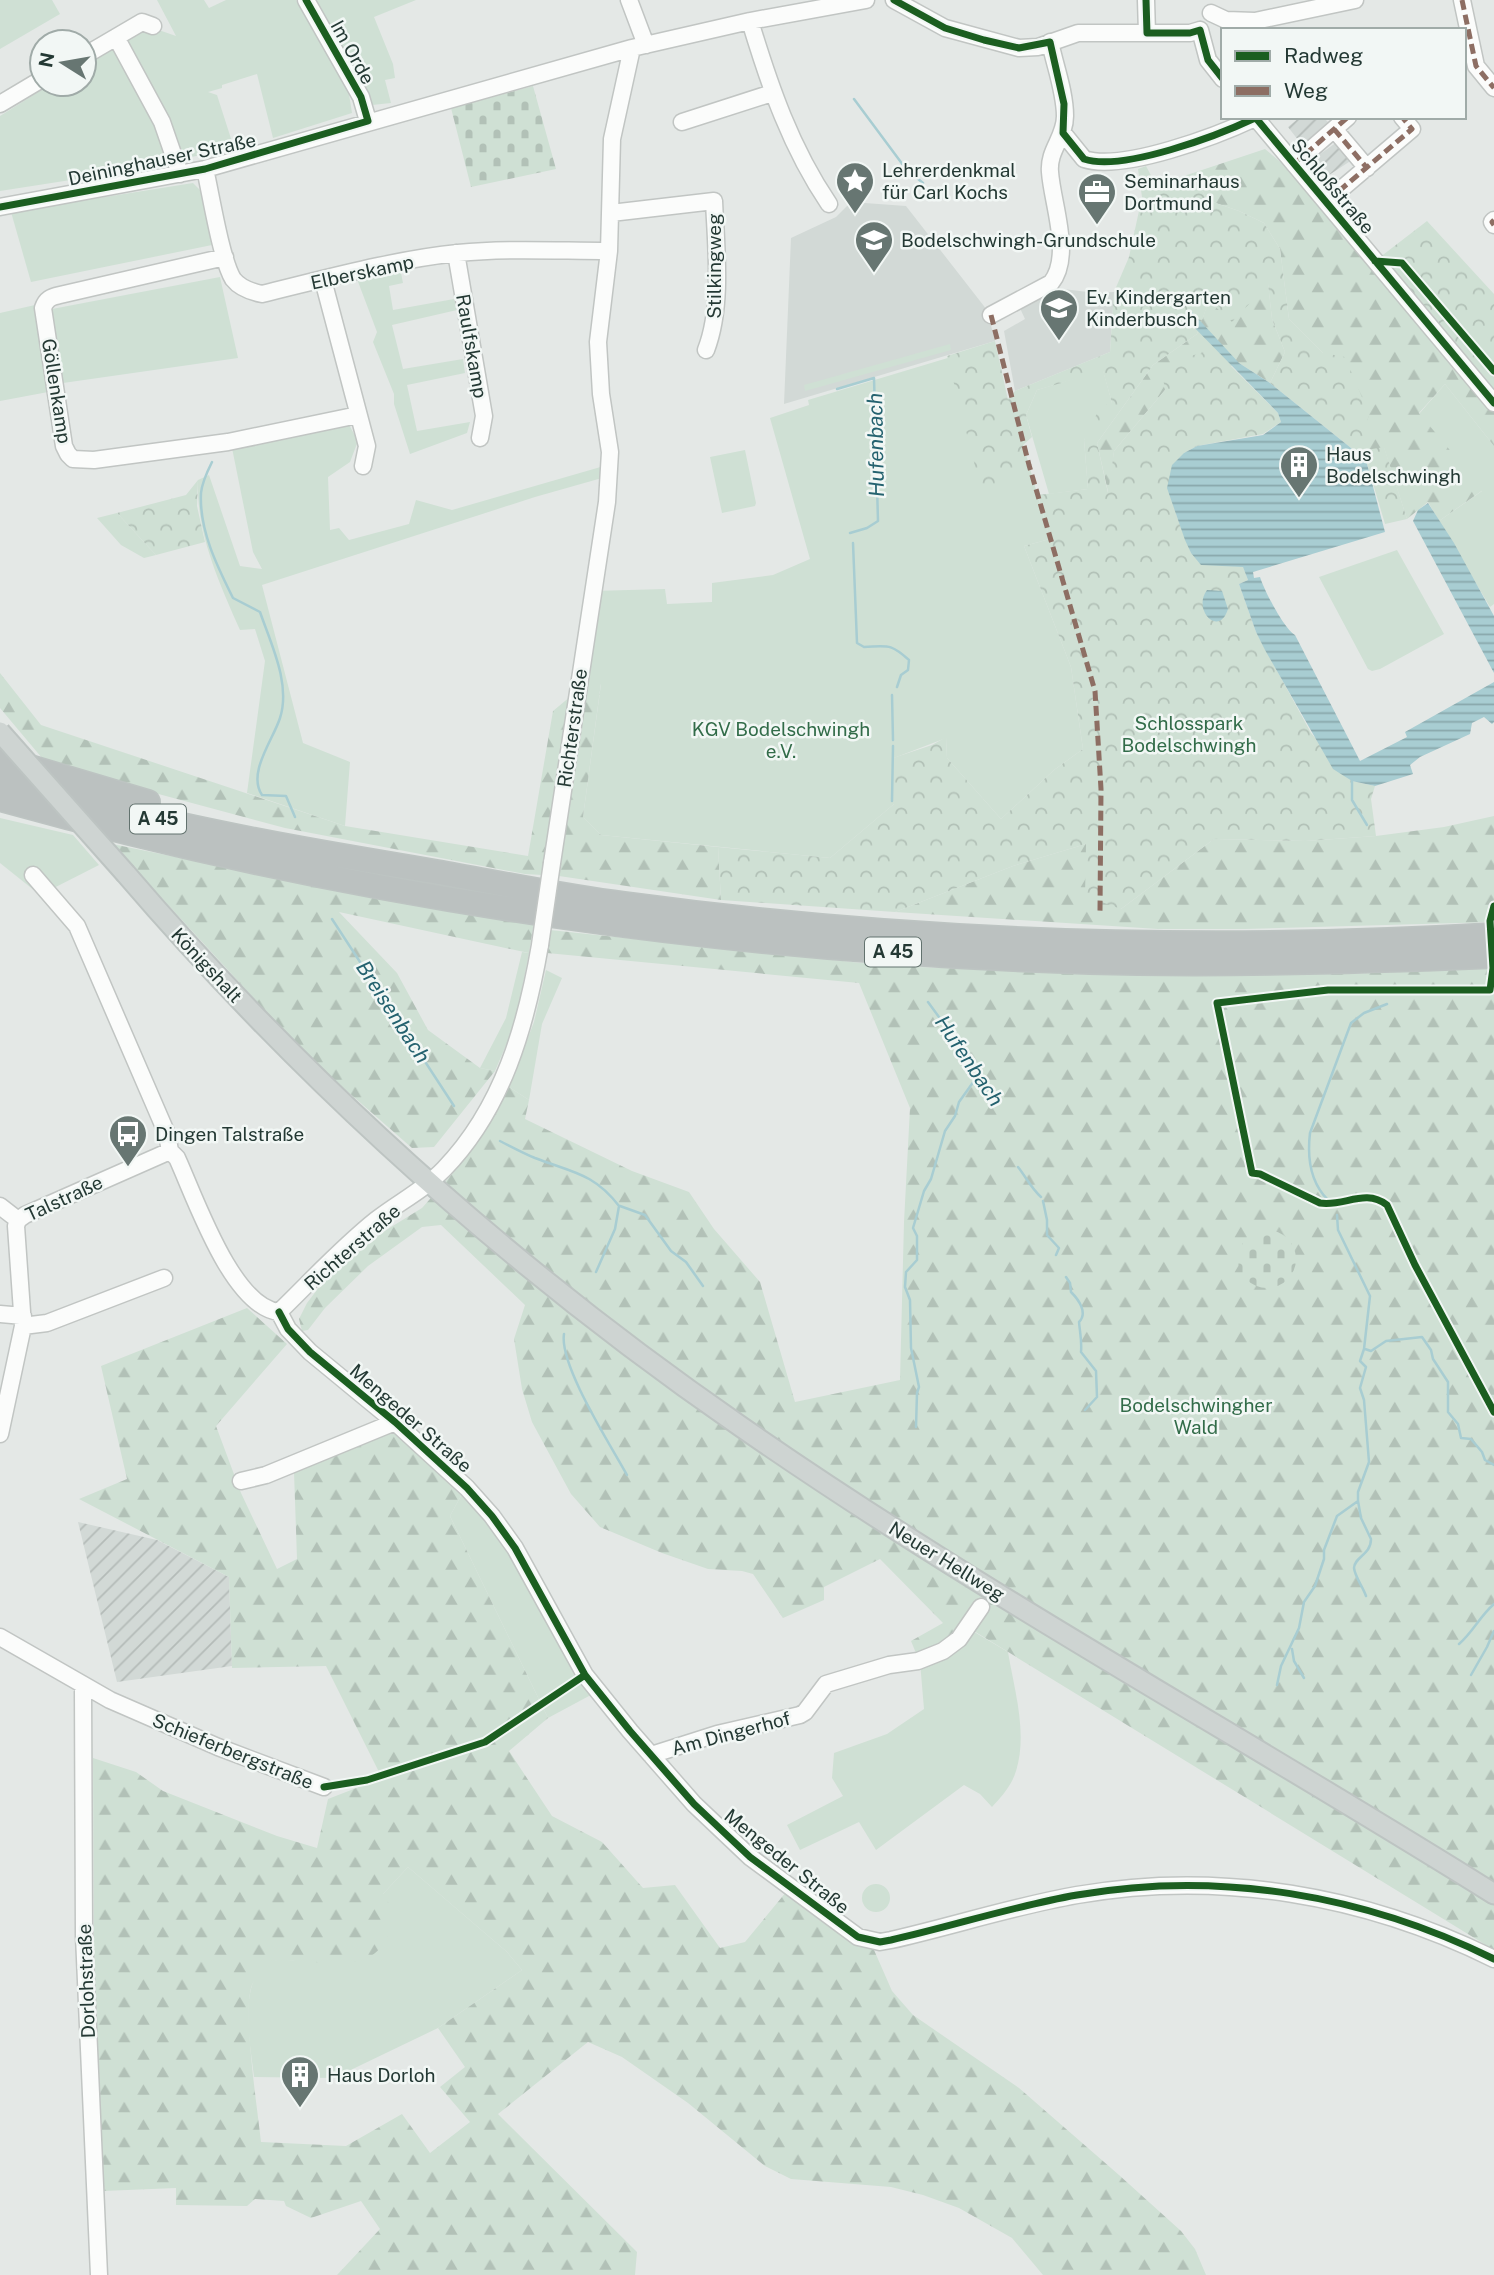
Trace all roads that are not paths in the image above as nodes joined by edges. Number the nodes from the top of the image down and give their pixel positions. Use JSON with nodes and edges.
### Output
{"nodes":[{"id":1,"x":306,"y":0,"type":"edge"},
{"id":2,"x":629,"y":0,"type":"edge"},
{"id":3,"x":866,"y":0,"type":"edge"},
{"id":4,"x":894,"y":0,"type":"edge"},
{"id":5,"x":1146,"y":0,"type":"edge"},
{"id":6,"x":1355,"y":0,"type":"edge"},
{"id":7,"x":1462,"y":0,"type":"edge"},
{"id":8,"x":1214,"y":7,"type":"edge"},
{"id":9,"x":750,"y":21,"type":"junction"},
{"id":10,"x":153,"y":26,"type":"dead end"},
{"id":11,"x":1200,"y":30,"type":"junction"},
{"id":12,"x":1147,"y":33,"type":"junction"},
{"id":13,"x":116,"y":37,"type":"junction"},
{"id":14,"x":1050,"y":43,"type":"junction"},
{"id":15,"x":639,"y":46,"type":"junction"},
{"id":16,"x":98,"y":47,"type":"edge"},
{"id":17,"x":1221,"y":76,"type":"edge"},
{"id":18,"x":28,"y":87,"type":"edge"},
{"id":19,"x":1494,"y":88,"type":"edge"},
{"id":20,"x":772,"y":93,"type":"junction"},
{"id":21,"x":0,"y":104,"type":"edge"},
{"id":22,"x":1346,"y":119,"type":"edge"},
{"id":23,"x":1404,"y":119,"type":"edge"},
{"id":24,"x":1251,"y":120,"type":"edge"},
{"id":25,"x":368,"y":121,"type":"junction"},
{"id":26,"x":682,"y":122,"type":"dead end"},
{"id":27,"x":1334,"y":129,"type":"junction"},
{"id":28,"x":1063,"y":132,"type":"junction"},
{"id":29,"x":1294,"y":164,"type":"junction"},
{"id":30,"x":1367,"y":168,"type":"junction"},
{"id":31,"x":205,"y":169,"type":"junction"},
{"id":32,"x":180,"y":174,"type":"junction"},
{"id":33,"x":1339,"y":191,"type":"dead end"},
{"id":34,"x":830,"y":205,"type":"dead end"},
{"id":35,"x":0,"y":207,"type":"edge"},
{"id":36,"x":611,"y":213,"type":"junction"},
{"id":37,"x":609,"y":251,"type":"junction"},
{"id":38,"x":456,"y":253,"type":"junction"},
{"id":39,"x":225,"y":257,"type":"junction"},
{"id":40,"x":323,"y":280,"type":"junction"},
{"id":41,"x":991,"y":315,"type":"dead end"},
{"id":42,"x":706,"y":350,"type":"dead end"},
{"id":43,"x":1494,"y":403,"type":"edge"},
{"id":44,"x":358,"y":415,"type":"junction"},
{"id":45,"x":480,"y":438,"type":"dead end"},
{"id":46,"x":363,"y":466,"type":"dead end"},
{"id":47,"x":0,"y":732,"type":"edge"},
{"id":48,"x":0,"y":758,"type":"edge"},
{"id":49,"x":0,"y":778,"type":"edge"},
{"id":50,"x":0,"y":799,"type":"edge"},
{"id":51,"x":0,"y":806,"type":"edge"},
{"id":52,"x":64,"y":817,"type":"junction"},
{"id":53,"x":318,"y":852,"type":"junction"},
{"id":54,"x":33,"y":875,"type":"dead end"},
{"id":55,"x":1486,"y":946,"type":"edge"},
{"id":56,"x":170,"y":1151,"type":"junction"},
{"id":57,"x":429,"y":1184,"type":"junction"},
{"id":58,"x":0,"y":1206,"type":"edge"},
{"id":59,"x":18,"y":1220,"type":"junction"},
{"id":60,"x":163,"y":1278,"type":"dead end"},
{"id":61,"x":279,"y":1312,"type":"junction"},
{"id":62,"x":0,"y":1314,"type":"edge"},
{"id":63,"x":23,"y":1321,"type":"junction"},
{"id":64,"x":395,"y":1422,"type":"junction"},
{"id":65,"x":0,"y":1434,"type":"edge"},
{"id":66,"x":241,"y":1481,"type":"dead end"},
{"id":67,"x":981,"y":1607,"type":"dead end"},
{"id":68,"x":0,"y":1637,"type":"edge"},
{"id":69,"x":83,"y":1687,"type":"junction"},
{"id":70,"x":651,"y":1755,"type":"junction"},
{"id":71,"x":324,"y":1787,"type":"dead end"},
{"id":72,"x":1494,"y":1894,"type":"edge"},
{"id":73,"x":1494,"y":1959,"type":"edge"},
{"id":74,"x":99,"y":2275,"type":"edge"}],
"edges":[{"from":1,"to":25,"type":"street","name":"Im Orde"},
{"from":2,"to":15,"type":"street"},
{"from":3,"to":9,"type":"street","name":"Deininghauser Straße"},
{"from":4,"to":14,"type":"street"},
{"from":5,"to":12,"type":"street"},
{"from":6,"to":8,"type":"street"},
{"from":7,"to":19,"type":"street"},
{"from":8,"to":11,"type":"street"},
{"from":9,"to":15,"type":"street","name":"Deininghauser Straße"},
{"from":9,"to":20,"type":"street"},
{"from":10,"to":13,"type":"street"},
{"from":11,"to":12,"type":"street"},
{"from":11,"to":17,"type":"street"},
{"from":12,"to":14,"type":"street"},
{"from":13,"to":16,"type":"street"},
{"from":13,"to":32,"type":"street"},
{"from":14,"to":28,"type":"street"},
{"from":15,"to":25,"type":"street","name":"Deininghauser Straße"},
{"from":15,"to":36,"type":"street","name":"Richterstraße"},
{"from":18,"to":21,"type":"street"},
{"from":20,"to":26,"type":"street"},
{"from":20,"to":34,"type":"street"},
{"from":22,"to":27,"type":"street"},
{"from":23,"to":30,"type":"street"},
{"from":24,"to":28,"type":"street"},
{"from":24,"to":29,"type":"street","name":"Schloßstraße"},
{"from":25,"to":31,"type":"street","name":"Deininghauser Straße"},
{"from":27,"to":29,"type":"street"},
{"from":27,"to":30,"type":"street"},
{"from":28,"to":41,"type":"street"},
{"from":29,"to":43,"type":"street","name":"Schloßstraße"},
{"from":30,"to":33,"type":"street"},
{"from":31,"to":32,"type":"street","name":"Deininghauser Straße"},
{"from":31,"to":39,"type":"street","name":"Elberskamp"},
{"from":32,"to":35,"type":"street","name":"Deininghauser Straße"},
{"from":36,"to":37,"type":"street","name":"Richterstraße"},
{"from":36,"to":42,"type":"street","name":"Stilkingweg"},
{"from":37,"to":38,"type":"street","name":"Elberskamp"},
{"from":37,"to":57,"type":"street","name":"Richterstraße","bridge":true},
{"from":38,"to":40,"type":"street","name":"Elberskamp"},
{"from":38,"to":45,"type":"street","name":"Raulfskamp"},
{"from":39,"to":40,"type":"street","name":"Elberskamp"},
{"from":39,"to":44,"type":"street","name":"Göllenkamp"},
{"from":40,"to":44,"type":"street"},
{"from":44,"to":46,"type":"street"},
{"from":47,"to":57,"type":"main road","name":"Königshalt","bridge":true},
{"from":48,"to":53,"type":"highway"},
{"from":49,"to":53,"type":"highway","number":"A 45"},
{"from":50,"to":52,"type":"highway","number":"A 45"},
{"from":51,"to":52,"type":"highway"},
{"from":52,"to":55,"type":"highway","number":"A 45"},
{"from":53,"to":55,"type":"highway","number":"A 45"},
{"from":54,"to":56,"type":"street","name":"Mengeder Straße"},
{"from":56,"to":59,"type":"street","name":"Talstraße"},
{"from":56,"to":61,"type":"street","name":"Mengeder Straße"},
{"from":57,"to":61,"type":"street","name":"Richterstraße"},
{"from":57,"to":72,"type":"main road","name":"Neuer Hellweg"},
{"from":58,"to":59,"type":"street"},
{"from":59,"to":63,"type":"street","name":"Talstraße"},
{"from":60,"to":63,"type":"street"},
{"from":61,"to":64,"type":"street","name":"Mengeder Straße"},
{"from":62,"to":63,"type":"street"},
{"from":63,"to":65,"type":"street","name":"Talstraße"},
{"from":64,"to":66,"type":"street"},
{"from":64,"to":70,"type":"street","name":"Mengeder Straße"},
{"from":67,"to":70,"type":"street","name":"Am Dingerhof"},
{"from":68,"to":69,"type":"street","name":"Schieferbergstraße"},
{"from":69,"to":71,"type":"street","name":"Schieferbergstraße"},
{"from":69,"to":74,"type":"street","name":"Dorlohstraße"},
{"from":70,"to":73,"type":"street","name":"Mengeder Straße"}]}
